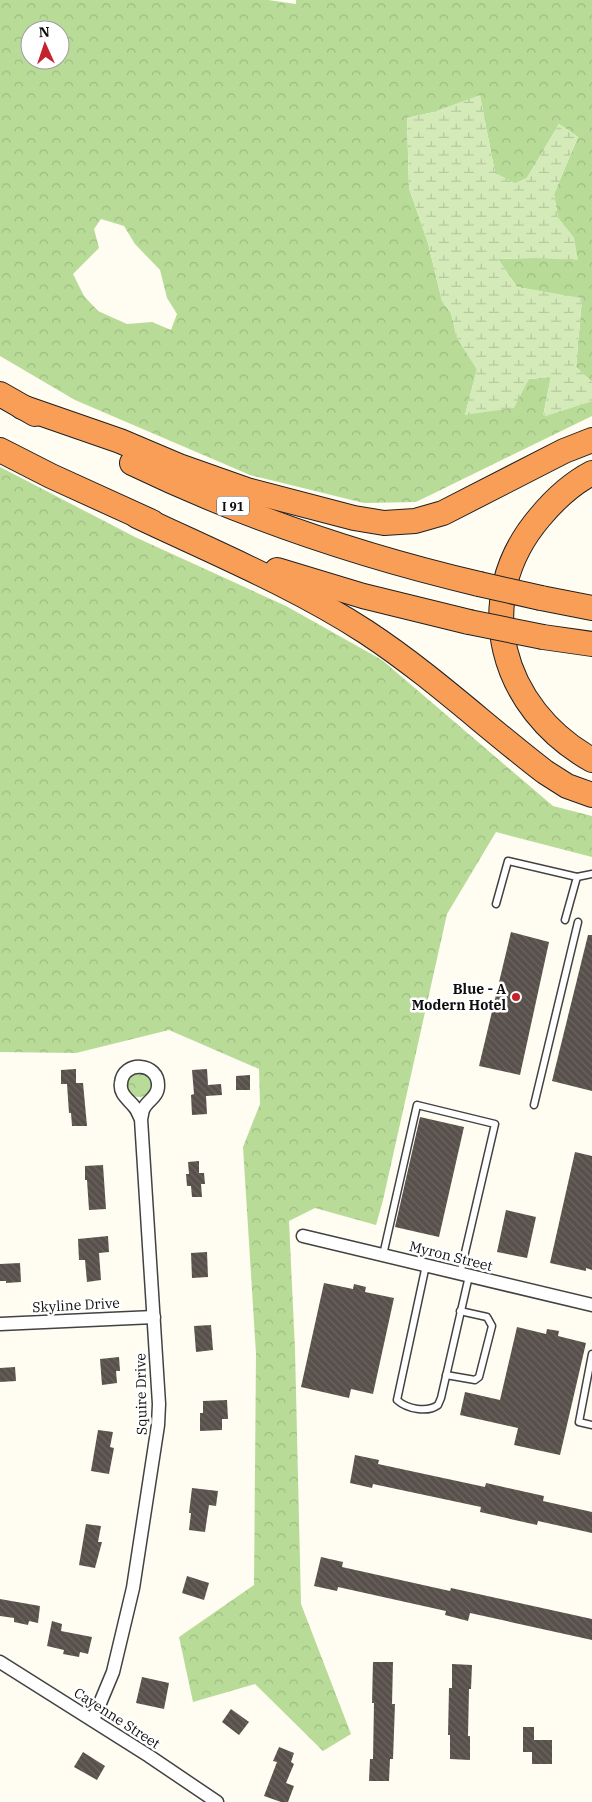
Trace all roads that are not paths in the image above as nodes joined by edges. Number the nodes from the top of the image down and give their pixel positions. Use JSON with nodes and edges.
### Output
{"nodes":[{"id":1,"x":0,"y":394,"type":"edge"},
{"id":2,"x":22,"y":407,"type":"junction"},
{"id":3,"x":592,"y":440,"type":"edge"},
{"id":4,"x":0,"y":450,"type":"edge"},
{"id":5,"x":592,"y":473,"type":"edge"},
{"id":6,"x":592,"y":482,"type":"edge"},
{"id":7,"x":543,"y":514,"type":"junction"},
{"id":8,"x":137,"y":516,"type":"junction"},
{"id":9,"x":592,"y":608,"type":"edge"},
{"id":10,"x":592,"y":644,"type":"edge"},
{"id":11,"x":553,"y":732,"type":"junction"},
{"id":12,"x":592,"y":756,"type":"edge"},
{"id":13,"x":592,"y":760,"type":"edge"},
{"id":14,"x":592,"y":795,"type":"edge"},
{"id":15,"x":592,"y":874,"type":"edge"},
{"id":16,"x":577,"y":877,"type":"junction"},
{"id":17,"x":496,"y":904,"type":"dead end"},
{"id":18,"x":565,"y":920,"type":"dead end"},
{"id":19,"x":578,"y":922,"type":"dead end"},
{"id":20,"x":534,"y":1105,"type":"dead end"},
{"id":21,"x":141,"y":1119,"type":"dead end"},
{"id":22,"x":303,"y":1236,"type":"dead end"},
{"id":23,"x":383,"y":1255,"type":"junction"},
{"id":24,"x":426,"y":1265,"type":"junction"},
{"id":25,"x":464,"y":1275,"type":"junction"},
{"id":26,"x":592,"y":1305,"type":"edge"},
{"id":27,"x":460,"y":1311,"type":"junction"},
{"id":28,"x":154,"y":1316,"type":"junction"},
{"id":29,"x":0,"y":1324,"type":"edge"},
{"id":30,"x":592,"y":1354,"type":"edge"},
{"id":31,"x":446,"y":1375,"type":"junction"},
{"id":32,"x":592,"y":1425,"type":"edge"},
{"id":33,"x":0,"y":1662,"type":"edge"},
{"id":34,"x":93,"y":1720,"type":"junction"},
{"id":35,"x":217,"y":1802,"type":"edge"}],
"edges":[{"from":1,"to":2,"type":"highway","number":"I 91"},
{"from":2,"to":3,"type":"highway"},
{"from":2,"to":9,"type":"highway","number":"I 91","bridge":true},
{"from":4,"to":8,"type":"highway"},
{"from":5,"to":7,"type":"highway"},
{"from":6,"to":7,"type":"highway"},
{"from":7,"to":11,"type":"highway"},
{"from":8,"to":10,"type":"highway","bridge":true},
{"from":8,"to":14,"type":"highway"},
{"from":11,"to":12,"type":"highway"},
{"from":11,"to":13,"type":"highway"},
{"from":15,"to":16,"type":"lane"},
{"from":16,"to":17,"type":"lane"},
{"from":16,"to":18,"type":"lane"},
{"from":19,"to":20,"type":"lane"},
{"from":21,"to":28,"type":"street","name":"Squire Drive"},
{"from":22,"to":23,"type":"street","name":"Myron Street"},
{"from":23,"to":24,"type":"street","name":"Myron Street"},
{"from":23,"to":25,"type":"lane"},
{"from":24,"to":25,"type":"street","name":"Myron Street"},
{"from":24,"to":31,"type":"lane"},
{"from":25,"to":26,"type":"street","name":"Myron Street"},
{"from":25,"to":27,"type":"lane"},
{"from":27,"to":31,"type":"lane"},
{"from":27,"to":31,"type":"lane"},
{"from":28,"to":29,"type":"street","name":"Skyline Drive"},
{"from":28,"to":34,"type":"street","name":"Squire Drive"},
{"from":30,"to":32,"type":"lane"},
{"from":33,"to":34,"type":"street","name":"Cayenne Street"},
{"from":34,"to":35,"type":"street","name":"Cayenne Street"}]}
